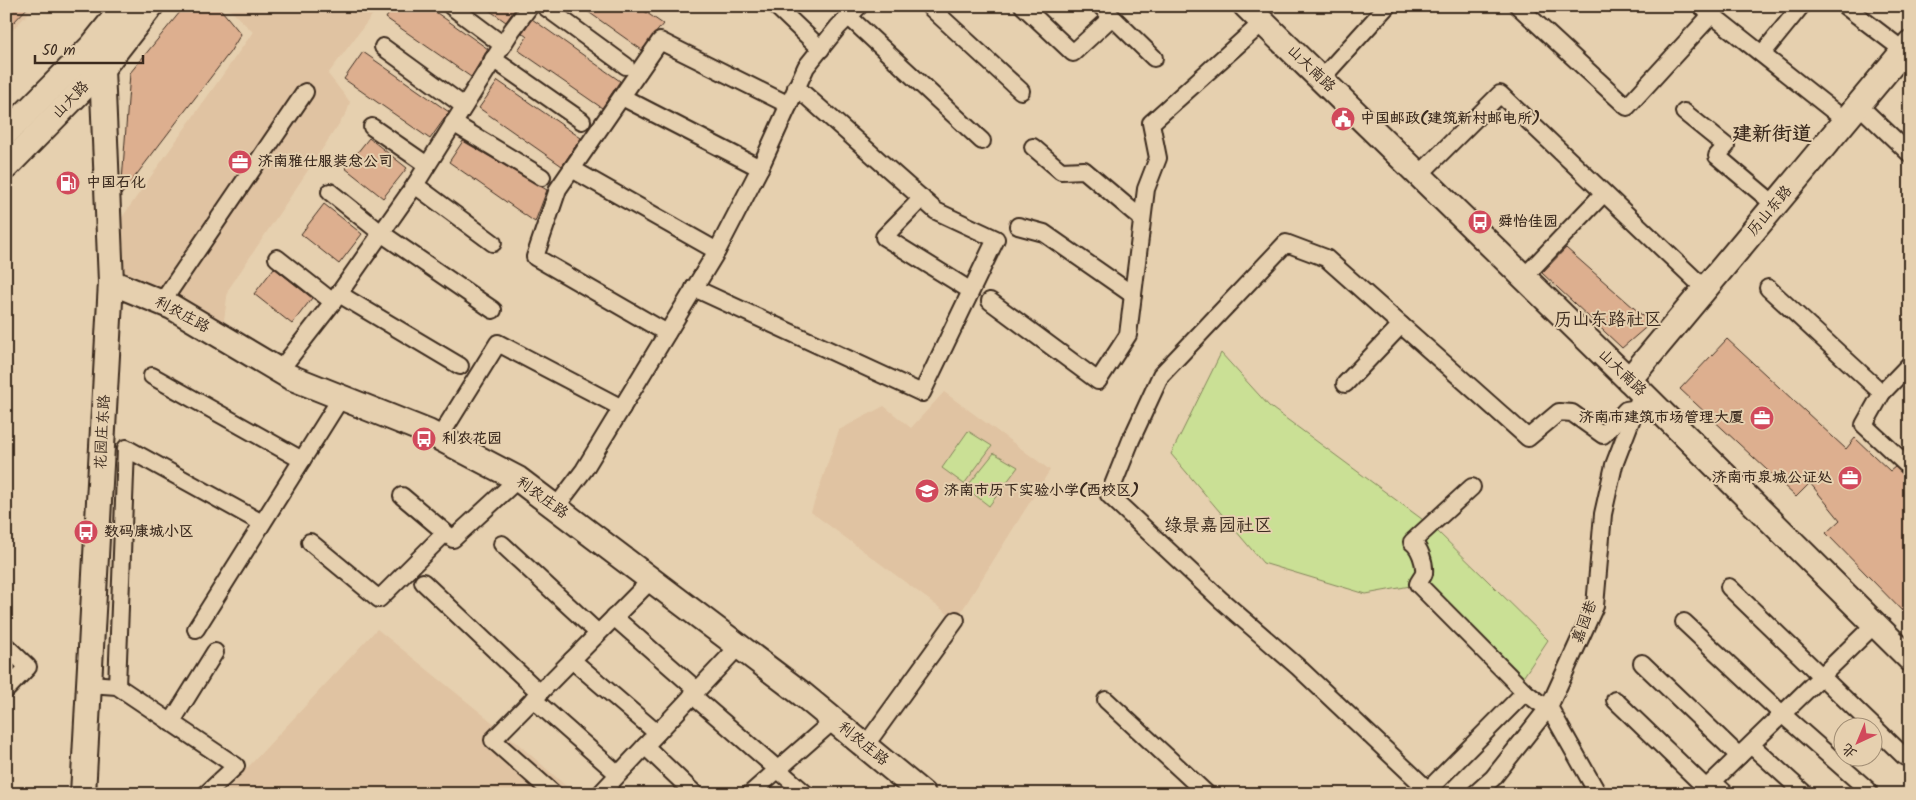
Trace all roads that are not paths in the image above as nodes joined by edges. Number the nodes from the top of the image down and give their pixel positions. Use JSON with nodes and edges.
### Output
{"nodes":[{"id":1,"x":124,"y":6,"type":"edge"},
{"id":2,"x":151,"y":6,"type":"edge"},
{"id":3,"x":451,"y":6,"type":"edge"},
{"id":4,"x":530,"y":6,"type":"edge"},
{"id":5,"x":544,"y":6,"type":"edge"},
{"id":6,"x":776,"y":6,"type":"edge"},
{"id":7,"x":929,"y":6,"type":"edge"},
{"id":8,"x":1023,"y":6,"type":"edge"},
{"id":9,"x":1386,"y":6,"type":"edge"},
{"id":10,"x":1518,"y":6,"type":"edge"},
{"id":11,"x":1802,"y":6,"type":"edge"},
{"id":12,"x":1845,"y":6,"type":"edge"},
{"id":13,"x":1706,"y":10,"type":"edge"},
{"id":14,"x":854,"y":11,"type":"edge"},
{"id":15,"x":1106,"y":12,"type":"edge"},
{"id":16,"x":1255,"y":14,"type":"edge"},
{"id":17,"x":503,"y":45,"type":"junction"},
{"id":18,"x":383,"y":47,"type":"dead end"},
{"id":19,"x":821,"y":49,"type":"junction"},
{"id":20,"x":1908,"y":53,"type":"edge"},
{"id":21,"x":1762,"y":54,"type":"junction"},
{"id":22,"x":1154,"y":58,"type":"dead end"},
{"id":23,"x":494,"y":59,"type":"junction"},
{"id":24,"x":626,"y":66,"type":"dead end"},
{"id":25,"x":102,"y":69,"type":"junction"},
{"id":26,"x":1321,"y":79,"type":"junction"},
{"id":27,"x":796,"y":87,"type":"junction"},
{"id":28,"x":1020,"y":91,"type":"dead end"},
{"id":29,"x":306,"y":92,"type":"dead end"},
{"id":30,"x":622,"y":97,"type":"junction"},
{"id":31,"x":789,"y":105,"type":"junction"},
{"id":32,"x":464,"y":106,"type":"junction"},
{"id":33,"x":1684,"y":112,"type":"dead end"},
{"id":34,"x":1868,"y":114,"type":"junction"},
{"id":35,"x":1846,"y":120,"type":"junction"},
{"id":36,"x":582,"y":121,"type":"dead end"},
{"id":37,"x":454,"y":123,"type":"junction"},
{"id":38,"x":372,"y":127,"type":"dead end"},
{"id":39,"x":6,"y":133,"type":"edge"},
{"id":40,"x":982,"y":141,"type":"dead end"},
{"id":41,"x":1033,"y":146,"type":"dead end"},
{"id":42,"x":1910,"y":154,"type":"edge"},
{"id":43,"x":427,"y":165,"type":"junction"},
{"id":44,"x":6,"y":167,"type":"edge"},
{"id":45,"x":760,"y":168,"type":"junction"},
{"id":46,"x":572,"y":169,"type":"junction"},
{"id":47,"x":1419,"y":175,"type":"junction"},
{"id":48,"x":542,"y":177,"type":"dead end"},
{"id":49,"x":414,"y":185,"type":"junction"},
{"id":50,"x":330,"y":192,"type":"dead end"},
{"id":51,"x":1603,"y":194,"type":"junction"},
{"id":52,"x":922,"y":198,"type":"junction"},
{"id":53,"x":1775,"y":205,"type":"junction"},
{"id":54,"x":1142,"y":219,"type":"junction"},
{"id":55,"x":1018,"y":226,"type":"dead end"},
{"id":56,"x":381,"y":233,"type":"junction"},
{"id":57,"x":493,"y":244,"type":"dead end"},
{"id":58,"x":717,"y":251,"type":"junction"},
{"id":59,"x":277,"y":258,"type":"dead end"},
{"id":60,"x":1524,"y":277,"type":"junction"},
{"id":61,"x":111,"y":282,"type":"junction"},
{"id":62,"x":694,"y":288,"type":"junction"},
{"id":63,"x":1768,"y":288,"type":"dead end"},
{"id":64,"x":968,"y":289,"type":"dead end"},
{"id":65,"x":1705,"y":289,"type":"junction"},
{"id":66,"x":1133,"y":295,"type":"junction"},
{"id":67,"x":336,"y":298,"type":"junction"},
{"id":68,"x":990,"y":301,"type":"dead end"},
{"id":69,"x":162,"y":302,"type":"junction"},
{"id":70,"x":493,"y":310,"type":"dead end"},
{"id":71,"x":1401,"y":325,"type":"junction"},
{"id":72,"x":667,"y":334,"type":"junction"},
{"id":73,"x":1910,"y":364,"type":"edge"},
{"id":74,"x":460,"y":366,"type":"dead end"},
{"id":75,"x":280,"y":370,"type":"junction"},
{"id":76,"x":152,"y":376,"type":"dead end"},
{"id":77,"x":1344,"y":384,"type":"dead end"},
{"id":78,"x":1636,"y":393,"type":"junction"},
{"id":79,"x":1882,"y":393,"type":"junction"},
{"id":80,"x":339,"y":401,"type":"dead end"},
{"id":81,"x":622,"y":408,"type":"junction"},
{"id":82,"x":439,"y":438,"type":"junction"},
{"id":83,"x":302,"y":460,"type":"junction"},
{"id":84,"x":1910,"y":468,"type":"edge"},
{"id":85,"x":518,"y":479,"type":"junction"},
{"id":86,"x":1472,"y":487,"type":"dead end"},
{"id":87,"x":402,"y":496,"type":"dead end"},
{"id":88,"x":556,"y":507,"type":"junction"},
{"id":89,"x":262,"y":523,"type":"junction"},
{"id":90,"x":445,"y":532,"type":"junction"},
{"id":91,"x":310,"y":542,"type":"dead end"},
{"id":92,"x":502,"y":544,"type":"dead end"},
{"id":93,"x":652,"y":579,"type":"junction"},
{"id":94,"x":423,"y":582,"type":"dead end"},
{"id":95,"x":1729,"y":587,"type":"dead end"},
{"id":96,"x":614,"y":617,"type":"junction"},
{"id":97,"x":956,"y":620,"type":"dead end"},
{"id":98,"x":1684,"y":622,"type":"dead end"},
{"id":99,"x":1875,"y":624,"type":"junction"},
{"id":100,"x":196,"y":629,"type":"dead end"},
{"id":101,"x":598,"y":633,"type":"junction"},
{"id":102,"x":6,"y":646,"type":"edge"},
{"id":103,"x":738,"y":646,"type":"junction"},
{"id":104,"x":215,"y":652,"type":"dead end"},
{"id":105,"x":1909,"y":655,"type":"edge"},
{"id":106,"x":572,"y":660,"type":"junction"},
{"id":107,"x":1642,"y":663,"type":"dead end"},
{"id":108,"x":1820,"y":677,"type":"junction"},
{"id":109,"x":89,"y":684,"type":"junction"},
{"id":110,"x":117,"y":686,"type":"junction"},
{"id":111,"x":6,"y":690,"type":"edge"},
{"id":112,"x":1525,"y":692,"type":"junction"},
{"id":113,"x":695,"y":693,"type":"junction"},
{"id":114,"x":537,"y":696,"type":"junction"},
{"id":115,"x":1106,"y":700,"type":"dead end"},
{"id":116,"x":1615,"y":700,"type":"dead end"},
{"id":117,"x":1549,"y":707,"type":"junction"},
{"id":118,"x":1782,"y":714,"type":"junction"},
{"id":119,"x":834,"y":720,"type":"junction"},
{"id":120,"x":172,"y":723,"type":"junction"},
{"id":121,"x":657,"y":732,"type":"junction"},
{"id":122,"x":645,"y":746,"type":"junction"},
{"id":123,"x":865,"y":746,"type":"junction"},
{"id":124,"x":1745,"y":750,"type":"junction"},
{"id":125,"x":1905,"y":757,"type":"dead end"},
{"id":126,"x":778,"y":770,"type":"junction"},
{"id":127,"x":618,"y":774,"type":"junction"},
{"id":128,"x":1706,"y":788,"type":"edge"},
{"id":129,"x":1868,"y":790,"type":"dead end"},
{"id":130,"x":83,"y":794,"type":"edge"},
{"id":131,"x":206,"y":794,"type":"edge"},
{"id":132,"x":554,"y":794,"type":"edge"},
{"id":133,"x":600,"y":794,"type":"edge"},
{"id":134,"x":696,"y":794,"type":"edge"},
{"id":135,"x":750,"y":794,"type":"edge"},
{"id":136,"x":806,"y":794,"type":"edge"},
{"id":137,"x":923,"y":794,"type":"edge"},
{"id":138,"x":1207,"y":794,"type":"edge"},
{"id":139,"x":1474,"y":794,"type":"edge"},
{"id":140,"x":1598,"y":794,"type":"edge"},
{"id":141,"x":1726,"y":794,"type":"edge"},
{"id":142,"x":1805,"y":794,"type":"edge"}],
"edges":[{"from":1,"to":39,"type":"street","name":"山大路"},
{"from":2,"to":25,"type":"street","name":"山大路"},
{"from":3,"to":17,"type":"street"},
{"from":4,"to":17,"type":"street"},
{"from":5,"to":24,"type":"street"},
{"from":6,"to":19,"type":"street"},
{"from":7,"to":28,"type":"street"},
{"from":8,"to":15,"type":"street"},
{"from":9,"to":26,"type":"street"},
{"from":10,"to":13,"type":"street"},
{"from":11,"to":21,"type":"street"},
{"from":12,"to":20,"type":"street"},
{"from":13,"to":21,"type":"street"},
{"from":14,"to":19,"type":"street"},
{"from":14,"to":40,"type":"street"},
{"from":15,"to":22,"type":"street"},
{"from":16,"to":26,"type":"street","name":"山大南路"},
{"from":16,"to":54,"type":"street"},
{"from":17,"to":23,"type":"street"},
{"from":18,"to":32,"type":"street"},
{"from":19,"to":27,"type":"street"},
{"from":20,"to":34,"type":"street","name":"历山东路"},
{"from":20,"to":35,"type":"street","name":"历山东路"},
{"from":21,"to":35,"type":"street"},
{"from":23,"to":32,"type":"street"},
{"from":23,"to":36,"type":"street"},
{"from":25,"to":44,"type":"street","name":"山大路"},
{"from":25,"to":61,"type":"street","name":"花园庄东路"},
{"from":26,"to":47,"type":"street","name":"山大南路"},
{"from":27,"to":31,"type":"street"},
{"from":27,"to":52,"type":"street"},
{"from":29,"to":69,"type":"street"},
{"from":30,"to":31,"type":"street"},
{"from":30,"to":45,"type":"street"},
{"from":30,"to":46,"type":"street"},
{"from":31,"to":45,"type":"street"},
{"from":32,"to":37,"type":"street"},
{"from":33,"to":53,"type":"street"},
{"from":34,"to":42,"type":"street"},
{"from":34,"to":78,"type":"street","name":"历山东路"},
{"from":35,"to":53,"type":"street","name":"历山东路"},
{"from":37,"to":43,"type":"street"},
{"from":37,"to":48,"type":"street"},
{"from":38,"to":43,"type":"street"},
{"from":41,"to":54,"type":"street"},
{"from":43,"to":49,"type":"street"},
{"from":45,"to":58,"type":"street"},
{"from":46,"to":58,"type":"street"},
{"from":46,"to":72,"type":"street"},
{"from":47,"to":51,"type":"street"},
{"from":47,"to":60,"type":"street","name":"山大南路"},
{"from":49,"to":56,"type":"street"},
{"from":49,"to":57,"type":"street"},
{"from":50,"to":56,"type":"street"},
{"from":51,"to":60,"type":"street"},
{"from":51,"to":65,"type":"street"},
{"from":52,"to":62,"type":"street"},
{"from":52,"to":64,"type":"street"},
{"from":53,"to":65,"type":"street","name":"历山东路"},
{"from":54,"to":66,"type":"street"},
{"from":55,"to":66,"type":"street"},
{"from":56,"to":67,"type":"street"},
{"from":56,"to":70,"type":"street"},
{"from":58,"to":62,"type":"street"},
{"from":59,"to":67,"type":"street"},
{"from":60,"to":78,"type":"street","name":"山大南路"},
{"from":61,"to":69,"type":"street","name":"利农庄路"},
{"from":61,"to":109,"type":"street","name":"花园庄东路"},
{"from":62,"to":72,"type":"street"},
{"from":63,"to":79,"type":"street"},
{"from":65,"to":78,"type":"street","name":"历山东路"},
{"from":66,"to":68,"type":"street"},
{"from":67,"to":74,"type":"street"},
{"from":67,"to":75,"type":"street"},
{"from":69,"to":75,"type":"street","name":"利农庄路"},
{"from":71,"to":77,"type":"street"},
{"from":71,"to":78,"type":"street"},
{"from":71,"to":112,"type":"street"},
{"from":72,"to":81,"type":"street"},
{"from":73,"to":79,"type":"street"},
{"from":75,"to":82,"type":"street","name":"利农庄路"},
{"from":76,"to":83,"type":"street"},
{"from":78,"to":99,"type":"street","name":"山大南路"},
{"from":78,"to":117,"type":"street","name":"嘉园巷"},
{"from":79,"to":84,"type":"street"},
{"from":80,"to":83,"type":"street"},
{"from":81,"to":82,"type":"street"},
{"from":81,"to":88,"type":"street"},
{"from":82,"to":85,"type":"street","name":"利农庄路"},
{"from":83,"to":89,"type":"street"},
{"from":85,"to":88,"type":"street","name":"利农庄路"},
{"from":85,"to":90,"type":"street"},
{"from":86,"to":112,"type":"street"},
{"from":87,"to":90,"type":"street"},
{"from":88,"to":93,"type":"street","name":"利农庄路"},
{"from":89,"to":100,"type":"street"},
{"from":89,"to":110,"type":"street"},
{"from":90,"to":91,"type":"street"},
{"from":92,"to":101,"type":"street"},
{"from":93,"to":96,"type":"street"},
{"from":93,"to":103,"type":"street","name":"利农庄路"},
{"from":94,"to":114,"type":"street"},
{"from":95,"to":108,"type":"street"},
{"from":96,"to":101,"type":"street"},
{"from":96,"to":113,"type":"street"},
{"from":97,"to":123,"type":"street"},
{"from":98,"to":118,"type":"street"},
{"from":99,"to":105,"type":"street","name":"山大南路"},
{"from":99,"to":108,"type":"street"},
{"from":101,"to":106,"type":"street"},
{"from":102,"to":111,"type":"street"},
{"from":103,"to":113,"type":"street"},
{"from":103,"to":119,"type":"street","name":"利农庄路"},
{"from":104,"to":120,"type":"street"},
{"from":106,"to":114,"type":"street"},
{"from":106,"to":121,"type":"street"},
{"from":107,"to":124,"type":"street"},
{"from":108,"to":118,"type":"street"},
{"from":108,"to":125,"type":"street"},
{"from":109,"to":110,"type":"street"},
{"from":109,"to":130,"type":"street","name":"花园庄东路"},
{"from":110,"to":120,"type":"street"},
{"from":112,"to":117,"type":"street"},
{"from":113,"to":121,"type":"street"},
{"from":113,"to":126,"type":"street"},
{"from":114,"to":127,"type":"street"},
{"from":114,"to":132,"type":"street"},
{"from":115,"to":138,"type":"street"},
{"from":116,"to":128,"type":"street"},
{"from":117,"to":139,"type":"street","name":"嘉园巷"},
{"from":117,"to":140,"type":"street"},
{"from":118,"to":124,"type":"street"},
{"from":118,"to":129,"type":"street"},
{"from":119,"to":123,"type":"street","name":"利农庄路"},
{"from":119,"to":126,"type":"street"},
{"from":120,"to":131,"type":"street"},
{"from":121,"to":122,"type":"street"},
{"from":122,"to":127,"type":"street"},
{"from":122,"to":134,"type":"street"},
{"from":123,"to":137,"type":"street","name":"利农庄路"},
{"from":124,"to":128,"type":"street"},
{"from":124,"to":142,"type":"street"},
{"from":126,"to":135,"type":"street"},
{"from":126,"to":136,"type":"street"},
{"from":127,"to":133,"type":"street"},
{"from":128,"to":141,"type":"street"}]}
